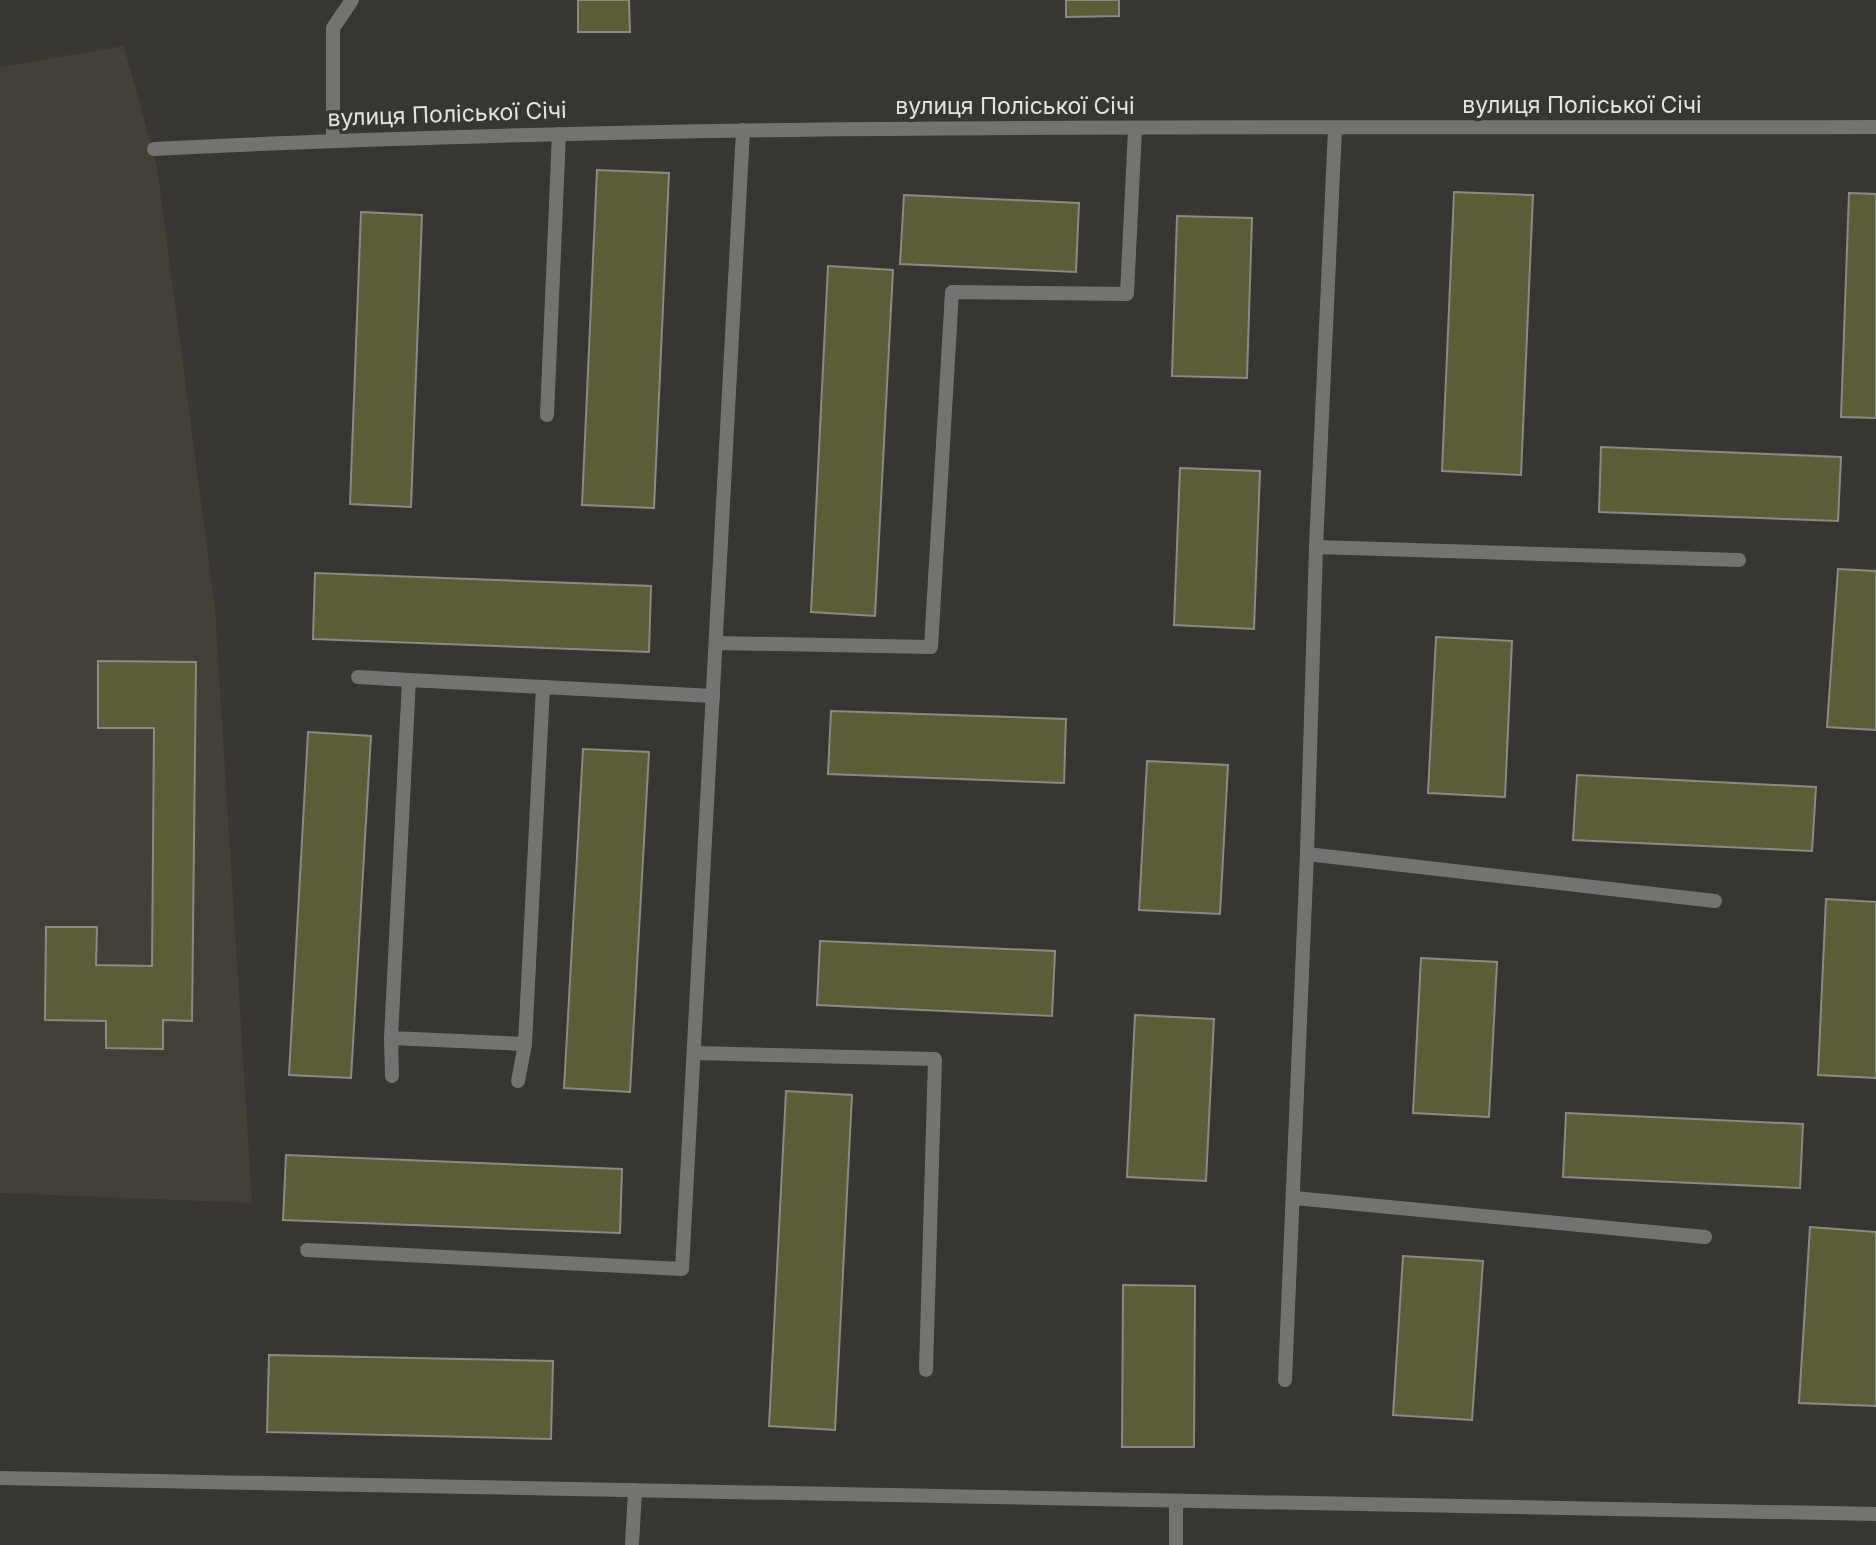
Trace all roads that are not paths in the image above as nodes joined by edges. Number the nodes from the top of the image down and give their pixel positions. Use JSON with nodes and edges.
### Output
{"nodes":[{"id":1,"x":352,"y":0,"type":"edge"},
{"id":2,"x":1876,"y":127,"type":"edge"},
{"id":3,"x":1135,"y":129,"type":"junction"},
{"id":4,"x":1335,"y":129,"type":"junction"},
{"id":5,"x":743,"y":130,"type":"junction"},
{"id":6,"x":559,"y":134,"type":"junction"},
{"id":7,"x":333,"y":140,"type":"junction"},
{"id":8,"x":154,"y":149,"type":"dead end"},
{"id":9,"x":547,"y":415,"type":"dead end"},
{"id":10,"x":1316,"y":547,"type":"junction"},
{"id":11,"x":1739,"y":560,"type":"dead end"},
{"id":12,"x":716,"y":643,"type":"junction"},
{"id":13,"x":358,"y":677,"type":"dead end"},
{"id":14,"x":408,"y":680,"type":"junction"},
{"id":15,"x":543,"y":687,"type":"junction"},
{"id":16,"x":713,"y":696,"type":"junction"},
{"id":17,"x":1307,"y":854,"type":"junction"},
{"id":18,"x":1715,"y":901,"type":"dead end"},
{"id":19,"x":391,"y":1038,"type":"junction"},
{"id":20,"x":525,"y":1044,"type":"junction"},
{"id":21,"x":694,"y":1053,"type":"junction"},
{"id":22,"x":392,"y":1076,"type":"dead end"},
{"id":23,"x":518,"y":1081,"type":"dead end"},
{"id":24,"x":1294,"y":1198,"type":"junction"},
{"id":25,"x":1705,"y":1237,"type":"dead end"},
{"id":26,"x":307,"y":1250,"type":"dead end"},
{"id":27,"x":926,"y":1370,"type":"dead end"},
{"id":28,"x":1285,"y":1380,"type":"dead end"},
{"id":29,"x":0,"y":1478,"type":"edge"},
{"id":30,"x":635,"y":1490,"type":"junction"},
{"id":31,"x":1176,"y":1501,"type":"junction"},
{"id":32,"x":1876,"y":1514,"type":"edge"},
{"id":33,"x":632,"y":1545,"type":"edge"},
{"id":34,"x":1177,"y":1545,"type":"edge"}],
"edges":[{"from":1,"to":7,"type":"street"},
{"from":2,"to":4,"type":"street","name":"вулиця Поліської Січі"},
{"from":3,"to":4,"type":"street","name":"вулиця Поліської Січі"},
{"from":3,"to":5,"type":"street","name":"вулиця Поліської Січі"},
{"from":3,"to":12,"type":"street"},
{"from":4,"to":10,"type":"street"},
{"from":5,"to":6,"type":"street","name":"вулиця Поліської Січі"},
{"from":5,"to":12,"type":"street"},
{"from":6,"to":7,"type":"street","name":"вулиця Поліської Січі"},
{"from":6,"to":9,"type":"street"},
{"from":7,"to":8,"type":"street","name":"вулиця Поліської Січі"},
{"from":10,"to":11,"type":"street"},
{"from":10,"to":17,"type":"street"},
{"from":12,"to":16,"type":"street"},
{"from":13,"to":14,"type":"street"},
{"from":14,"to":15,"type":"street"},
{"from":14,"to":19,"type":"street"},
{"from":15,"to":16,"type":"street"},
{"from":15,"to":20,"type":"street"},
{"from":16,"to":21,"type":"street"},
{"from":17,"to":18,"type":"street"},
{"from":17,"to":24,"type":"street"},
{"from":19,"to":20,"type":"street"},
{"from":19,"to":22,"type":"street"},
{"from":20,"to":23,"type":"street"},
{"from":21,"to":26,"type":"street"},
{"from":21,"to":27,"type":"street"},
{"from":24,"to":25,"type":"street"},
{"from":24,"to":28,"type":"street"},
{"from":29,"to":30,"type":"street"},
{"from":30,"to":31,"type":"street"},
{"from":30,"to":33,"type":"street"},
{"from":31,"to":32,"type":"street"},
{"from":31,"to":34,"type":"street"}]}
